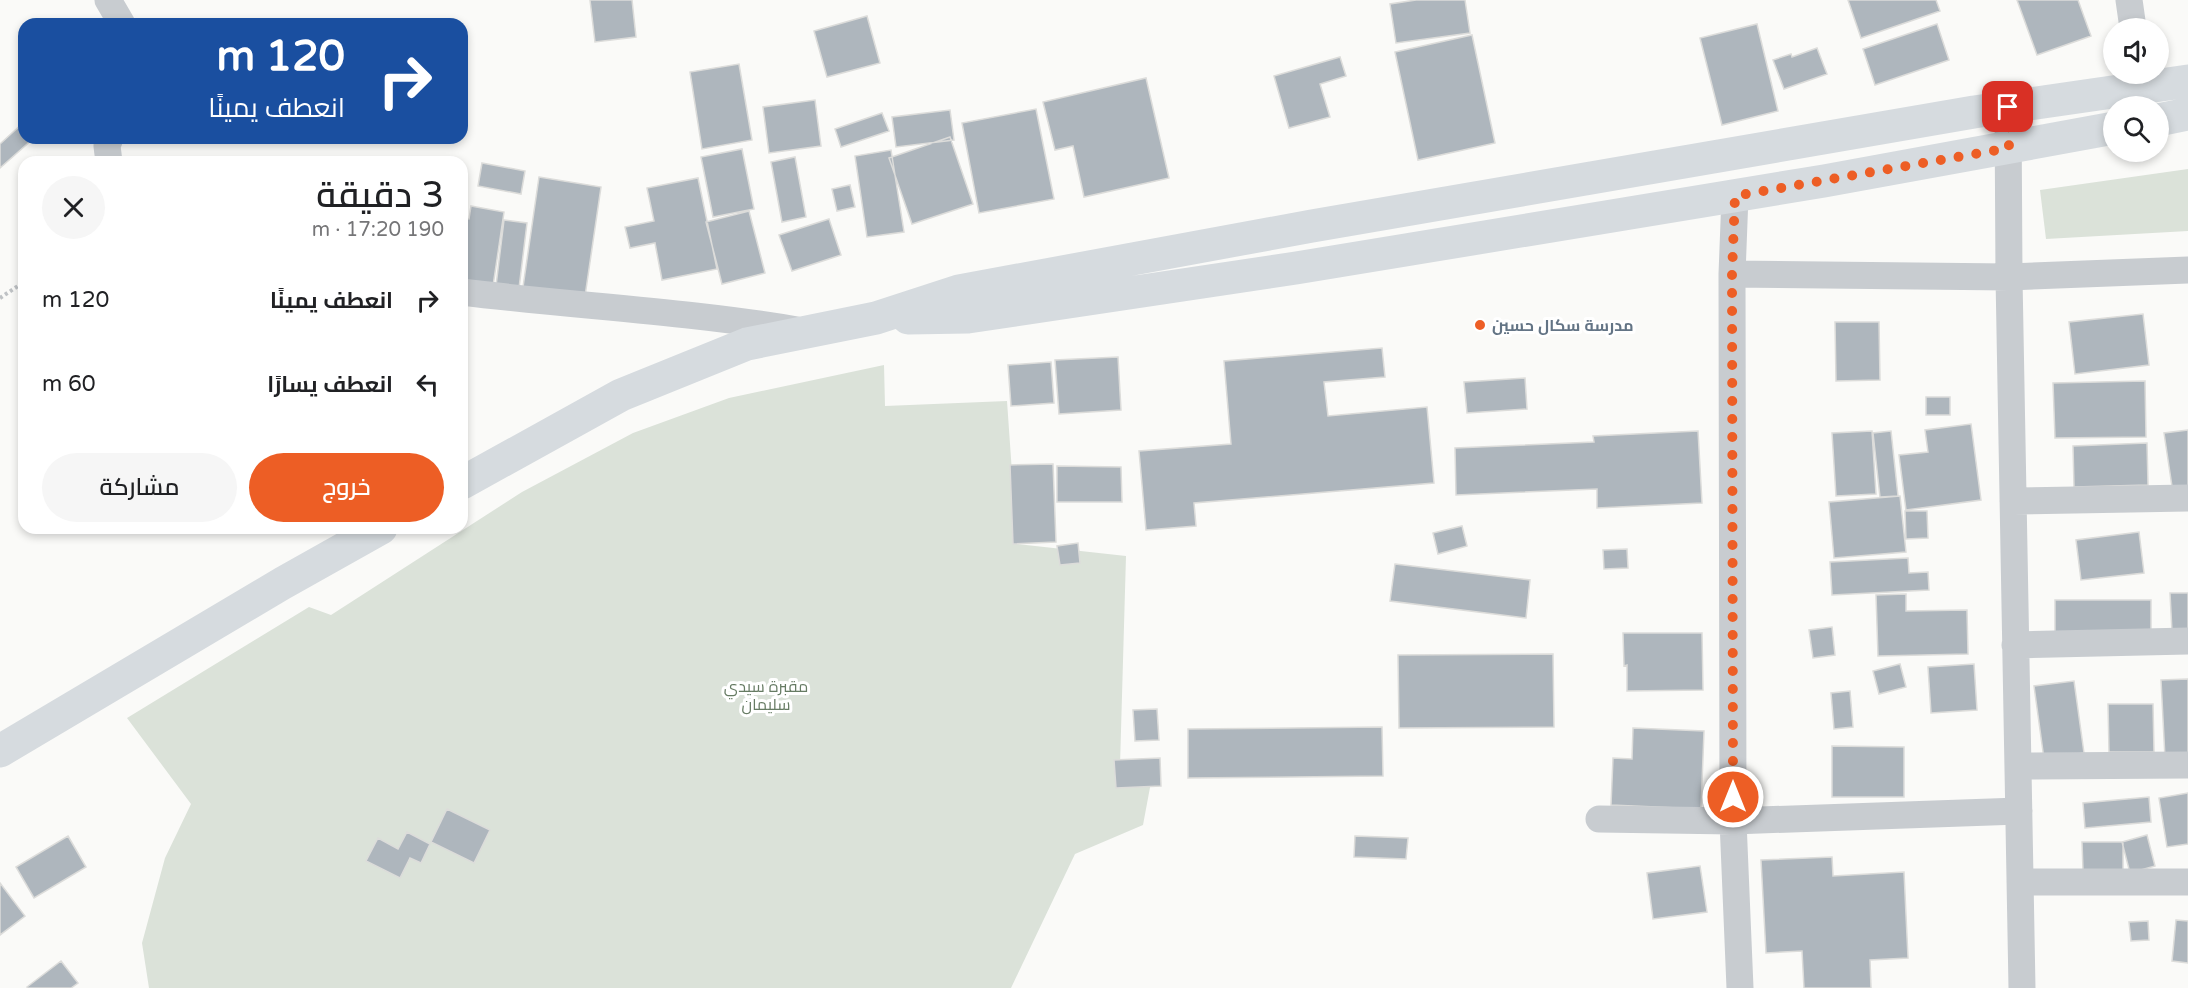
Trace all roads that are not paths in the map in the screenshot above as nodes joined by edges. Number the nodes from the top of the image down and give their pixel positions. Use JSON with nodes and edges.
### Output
{"nodes":[{"id":1,"x":108,"y":0,"type":"edge"},
{"id":2,"x":2129,"y":0,"type":"edge"},
{"id":3,"x":118,"y":18,"type":"edge"},
{"id":4,"x":2132,"y":18,"type":"edge"},
{"id":5,"x":2169,"y":81,"type":"edge"},
{"id":6,"x":2188,"y":81,"type":"edge"},
{"id":7,"x":2124,"y":84,"type":"edge"},
{"id":8,"x":2008,"y":107,"type":"junction"},
{"id":9,"x":2188,"y":114,"type":"edge"},
{"id":10,"x":2169,"y":118,"type":"edge"},
{"id":11,"x":2103,"y":130,"type":"edge"},
{"id":12,"x":2009,"y":148,"type":"junction"},
{"id":13,"x":1735,"y":196,"type":"junction"},
{"id":14,"x":2188,"y":270,"type":"edge"},
{"id":15,"x":1732,"y":274,"type":"junction"},
{"id":16,"x":2009,"y":278,"type":"junction"},
{"id":17,"x":468,"y":293,"type":"edge"},
{"id":18,"x":876,"y":318,"type":"junction"},
{"id":19,"x":807,"y":331,"type":"junction"},
{"id":20,"x":468,"y":480,"type":"edge"},
{"id":21,"x":2188,"y":498,"type":"edge"},
{"id":22,"x":2013,"y":501,"type":"junction"},
{"id":23,"x":370,"y":534,"type":"edge"},
{"id":24,"x":2188,"y":641,"type":"edge"},
{"id":25,"x":2015,"y":645,"type":"junction"},
{"id":26,"x":0,"y":751,"type":"edge"},
{"id":27,"x":2188,"y":765,"type":"edge"},
{"id":28,"x":2018,"y":766,"type":"junction"},
{"id":29,"x":2019,"y":811,"type":"junction"},
{"id":30,"x":1599,"y":819,"type":"dead end"},
{"id":31,"x":1733,"y":820,"type":"junction"},
{"id":32,"x":2020,"y":882,"type":"junction"},
{"id":33,"x":2188,"y":882,"type":"edge"},
{"id":34,"x":1740,"y":988,"type":"edge"},
{"id":35,"x":2022,"y":988,"type":"edge"}],
"edges":[{"from":1,"to":3,"type":"street"},
{"from":2,"to":4,"type":"street"},
{"from":5,"to":6,"type":"main road"},
{"from":7,"to":8,"type":"main road"},
{"from":8,"to":12,"type":"street"},
{"from":8,"to":18,"type":"main road"},
{"from":9,"to":10,"type":"main road"},
{"from":11,"to":12,"type":"main road"},
{"from":12,"to":13,"type":"main road"},
{"from":12,"to":16,"type":"street"},
{"from":13,"to":15,"type":"street"},
{"from":13,"to":18,"type":"main road"},
{"from":14,"to":16,"type":"street"},
{"from":15,"to":16,"type":"street"},
{"from":15,"to":31,"type":"street"},
{"from":16,"to":22,"type":"street"},
{"from":17,"to":19,"type":"street"},
{"from":18,"to":19,"type":"main road"},
{"from":19,"to":20,"type":"main road"},
{"from":21,"to":22,"type":"street"},
{"from":22,"to":25,"type":"street"},
{"from":23,"to":26,"type":"main road"},
{"from":24,"to":25,"type":"street"},
{"from":25,"to":28,"type":"street"},
{"from":27,"to":28,"type":"street"},
{"from":28,"to":29,"type":"street"},
{"from":29,"to":31,"type":"street"},
{"from":29,"to":32,"type":"street"},
{"from":30,"to":31,"type":"street"},
{"from":31,"to":34,"type":"street"},
{"from":32,"to":33,"type":"street"},
{"from":32,"to":35,"type":"street"}]}
